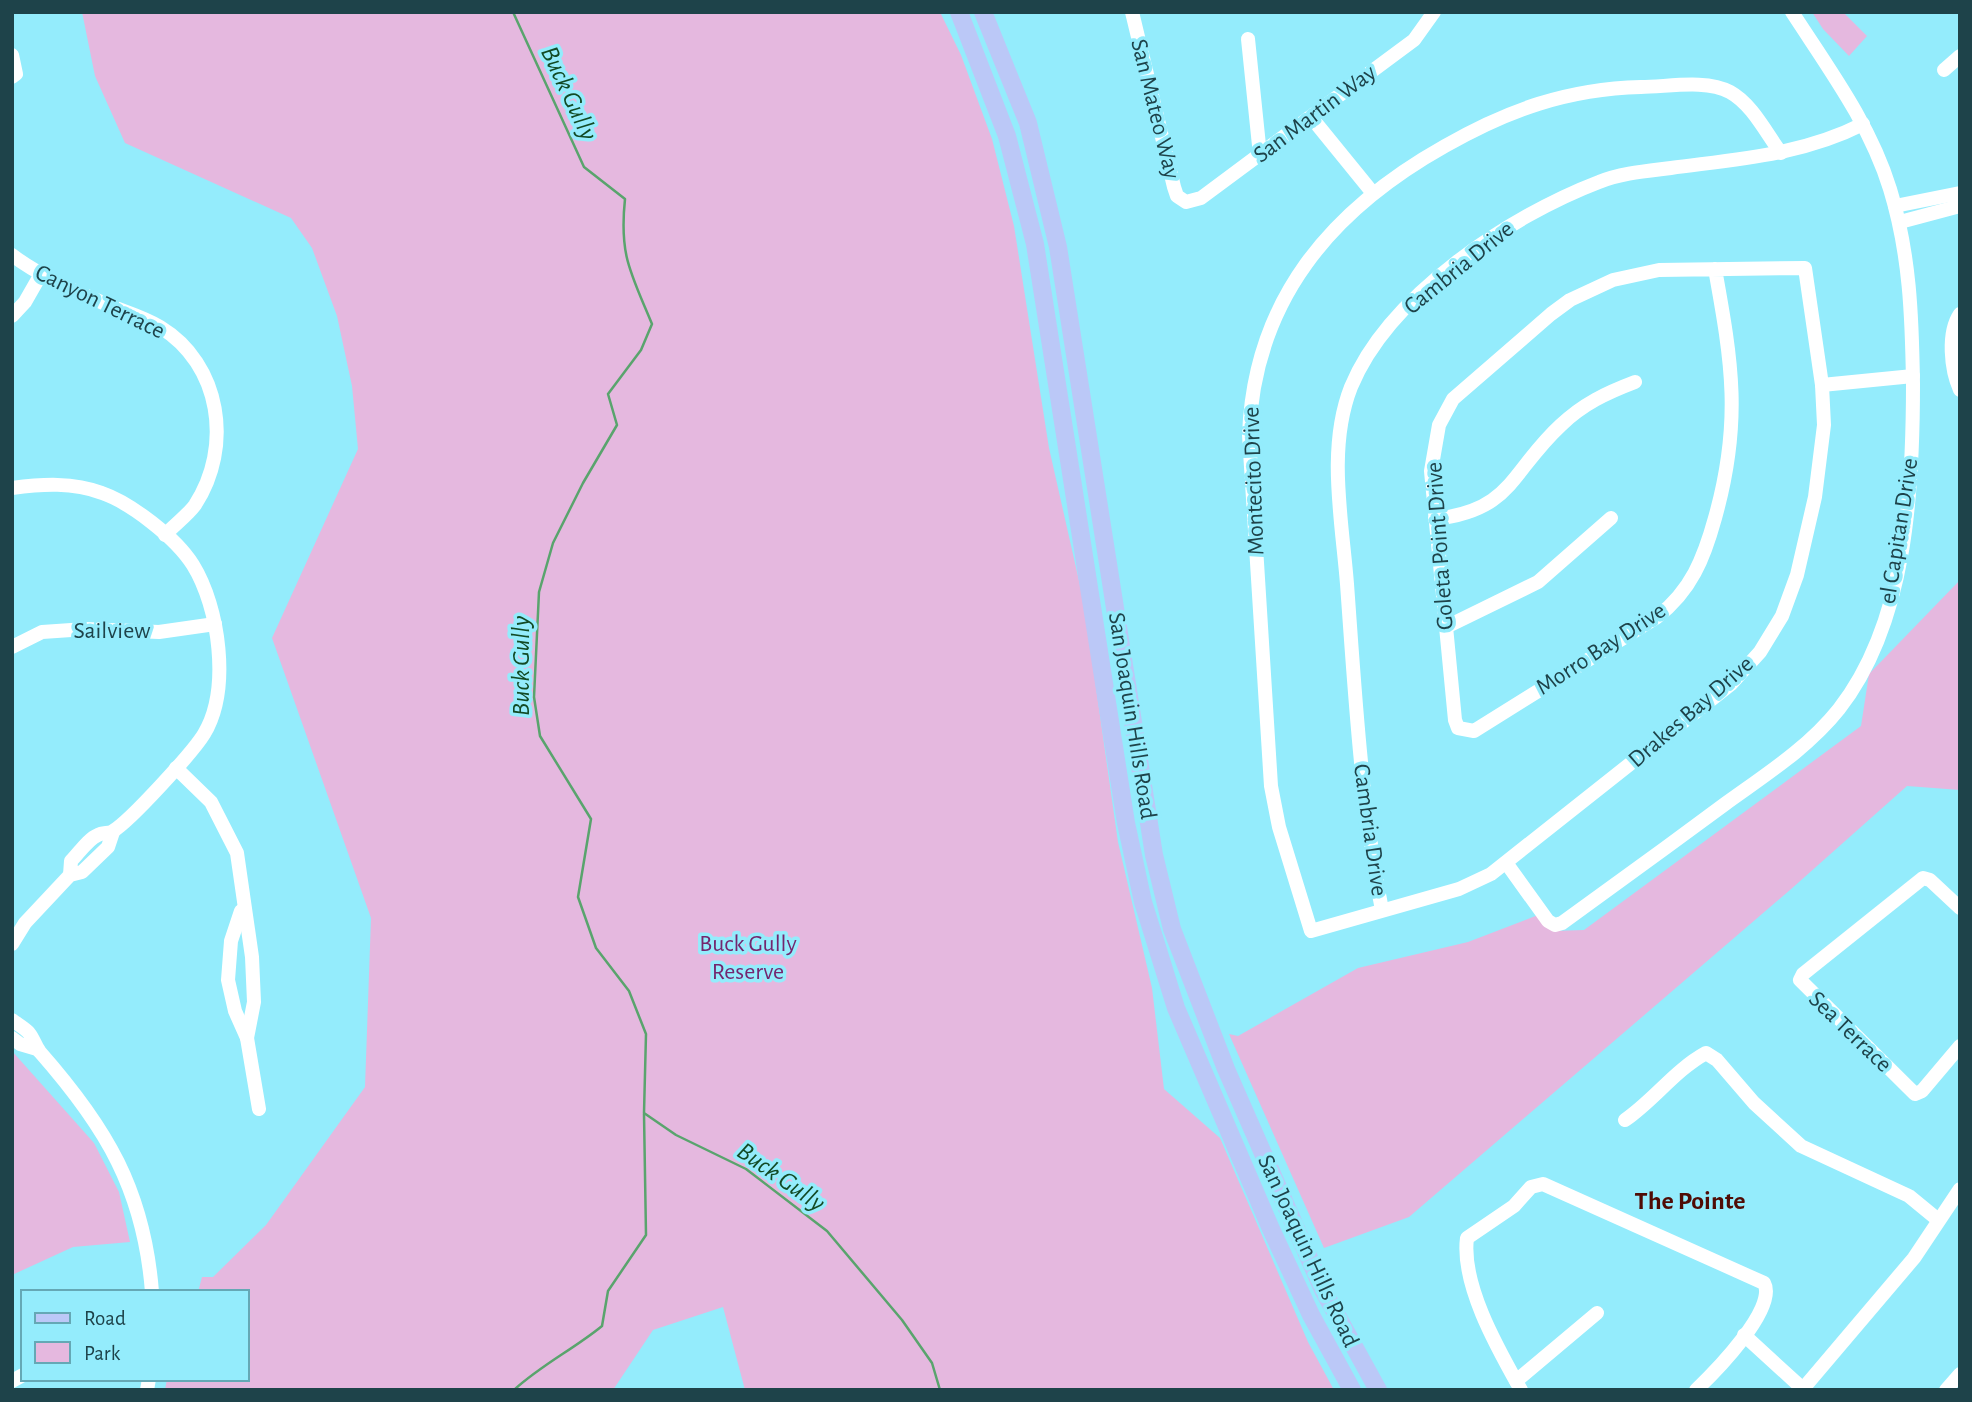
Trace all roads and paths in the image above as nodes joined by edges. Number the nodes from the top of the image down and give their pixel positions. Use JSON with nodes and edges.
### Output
{"nodes":[{"id":1,"x":959,"y":12,"type":"edge"},
{"id":2,"x":983,"y":12,"type":"edge"},
{"id":3,"x":1132,"y":12,"type":"edge"},
{"id":4,"x":1434,"y":12,"type":"edge"},
{"id":5,"x":1792,"y":12,"type":"edge"},
{"id":6,"x":1248,"y":39,"type":"dead end"},
{"id":7,"x":12,"y":55,"type":"edge"},
{"id":8,"x":1960,"y":56,"type":"edge"},
{"id":9,"x":1944,"y":70,"type":"dead end"},
{"id":10,"x":12,"y":77,"type":"edge"},
{"id":11,"x":1311,"y":117,"type":"junction"},
{"id":12,"x":1863,"y":124,"type":"junction"},
{"id":13,"x":1781,"y":153,"type":"junction"},
{"id":14,"x":1260,"y":155,"type":"junction"},
{"id":15,"x":1372,"y":192,"type":"junction"},
{"id":16,"x":1960,"y":193,"type":"edge"},
{"id":17,"x":1186,"y":202,"type":"joint"},
{"id":18,"x":1895,"y":206,"type":"junction"},
{"id":19,"x":1960,"y":206,"type":"edge"},
{"id":20,"x":1900,"y":222,"type":"junction"},
{"id":21,"x":12,"y":255,"type":"edge"},
{"id":22,"x":1715,"y":268,"type":"junction"},
{"id":23,"x":1805,"y":268,"type":"joint"},
{"id":24,"x":41,"y":274,"type":"junction"},
{"id":25,"x":1960,"y":313,"type":"edge"},
{"id":26,"x":12,"y":316,"type":"edge"},
{"id":27,"x":1913,"y":376,"type":"junction"},
{"id":28,"x":1635,"y":382,"type":"dead end"},
{"id":29,"x":1822,"y":385,"type":"junction"},
{"id":30,"x":1960,"y":390,"type":"edge"},
{"id":31,"x":12,"y":488,"type":"edge"},
{"id":32,"x":1611,"y":518,"type":"dead end"},
{"id":33,"x":1435,"y":519,"type":"junction"},
{"id":34,"x":165,"y":535,"type":"junction"},
{"id":35,"x":215,"y":624,"type":"junction"},
{"id":36,"x":1446,"y":627,"type":"junction"},
{"id":37,"x":12,"y":647,"type":"edge"},
{"id":38,"x":1482,"y":726,"type":"joint"},
{"id":39,"x":176,"y":768,"type":"junction"},
{"id":40,"x":1507,"y":864,"type":"junction"},
{"id":41,"x":243,"y":906,"type":"junction"},
{"id":42,"x":1960,"y":908,"type":"edge"},
{"id":43,"x":1382,"y":911,"type":"junction"},
{"id":44,"x":1311,"y":930,"type":"joint"},
{"id":45,"x":12,"y":944,"type":"edge"},
{"id":46,"x":12,"y":1020,"type":"edge"},
{"id":47,"x":12,"y":1038,"type":"edge"},
{"id":48,"x":247,"y":1038,"type":"junction"},
{"id":49,"x":1960,"y":1046,"type":"edge"},
{"id":50,"x":37,"y":1049,"type":"junction"},
{"id":51,"x":259,"y":1109,"type":"dead end"},
{"id":52,"x":1625,"y":1120,"type":"dead end"},
{"id":53,"x":1960,"y":1189,"type":"edge"},
{"id":54,"x":1937,"y":1219,"type":"junction"},
{"id":55,"x":152,"y":1290,"type":"edge"},
{"id":56,"x":1597,"y":1313,"type":"dead end"},
{"id":57,"x":1744,"y":1335,"type":"junction"},
{"id":58,"x":1960,"y":1374,"type":"edge"},
{"id":59,"x":1519,"y":1385,"type":"edge"},
{"id":60,"x":1803,"y":1389,"type":"edge"},
{"id":61,"x":1352,"y":1390,"type":"edge"},
{"id":62,"x":1378,"y":1390,"type":"edge"},
{"id":63,"x":1696,"y":1390,"type":"edge"},
{"id":64,"x":1946,"y":1390,"type":"edge"}],
"edges":[{"from":1,"to":61,"type":"main road","name":"San Joaquin Hills Road"},
{"from":2,"to":62,"type":"main road","name":"San Joaquin Hills Road"},
{"from":3,"to":17,"type":"street","name":"San Mateo Way"},
{"from":4,"to":11,"type":"street","name":"San Martin Way"},
{"from":5,"to":12,"type":"street","name":"el Capitan Drive"},
{"from":6,"to":14,"type":"street"},
{"from":7,"to":10,"type":"street"},
{"from":8,"to":9,"type":"street"},
{"from":11,"to":14,"type":"street","name":"San Martin Way"},
{"from":11,"to":15,"type":"street"},
{"from":12,"to":13,"type":"street","name":"Cambria Drive"},
{"from":12,"to":18,"type":"street","name":"el Capitan Drive"},
{"from":13,"to":15,"type":"street","name":"Montecito Drive"},
{"from":13,"to":43,"type":"street","name":"Cambria Drive"},
{"from":14,"to":17,"type":"street","name":"San Martin Way"},
{"from":15,"to":44,"type":"street","name":"Montecito Drive"},
{"from":16,"to":18,"type":"street"},
{"from":18,"to":20,"type":"street","name":"el Capitan Drive"},
{"from":19,"to":20,"type":"street"},
{"from":20,"to":27,"type":"street","name":"el Capitan Drive"},
{"from":21,"to":24,"type":"street","name":"Canyon Terrace"},
{"from":22,"to":23,"type":"street","name":"Goleta Point Drive"},
{"from":22,"to":33,"type":"street","name":"Goleta Point Drive"},
{"from":22,"to":38,"type":"street","name":"Morro Bay Drive"},
{"from":23,"to":29,"type":"street","name":"Drakes Bay Drive"},
{"from":24,"to":26,"type":"street"},
{"from":24,"to":34,"type":"street","name":"Canyon Terrace"},
{"from":25,"to":30,"type":"street"},
{"from":27,"to":29,"type":"street"},
{"from":27,"to":40,"type":"street","name":"el Capitan Drive"},
{"from":28,"to":33,"type":"street"},
{"from":29,"to":40,"type":"street","name":"Drakes Bay Drive"},
{"from":31,"to":34,"type":"street"},
{"from":32,"to":36,"type":"street"},
{"from":33,"to":36,"type":"street","name":"Goleta Point Drive"},
{"from":34,"to":35,"type":"street"},
{"from":35,"to":37,"type":"street","name":"Sailview"},
{"from":35,"to":39,"type":"street"},
{"from":36,"to":38,"type":"street","name":"Goleta Point Drive"},
{"from":39,"to":41,"type":"street"},
{"from":39,"to":45,"type":"street"},
{"from":40,"to":43,"type":"street","name":"Drakes Bay Drive"},
{"from":41,"to":48,"type":"street"},
{"from":41,"to":48,"type":"street"},
{"from":42,"to":49,"type":"street","name":"Sea Terrace"},
{"from":43,"to":44,"type":"street","name":"Drakes Bay Drive"},
{"from":46,"to":50,"type":"street"},
{"from":47,"to":50,"type":"street"},
{"from":48,"to":51,"type":"street"},
{"from":50,"to":55,"type":"street"},
{"from":52,"to":54,"type":"street"},
{"from":53,"to":54,"type":"street"},
{"from":54,"to":60,"type":"street"},
{"from":56,"to":59,"type":"street"},
{"from":57,"to":59,"type":"street"},
{"from":57,"to":60,"type":"street"},
{"from":57,"to":63,"type":"street"},
{"from":58,"to":64,"type":"street"}]}
